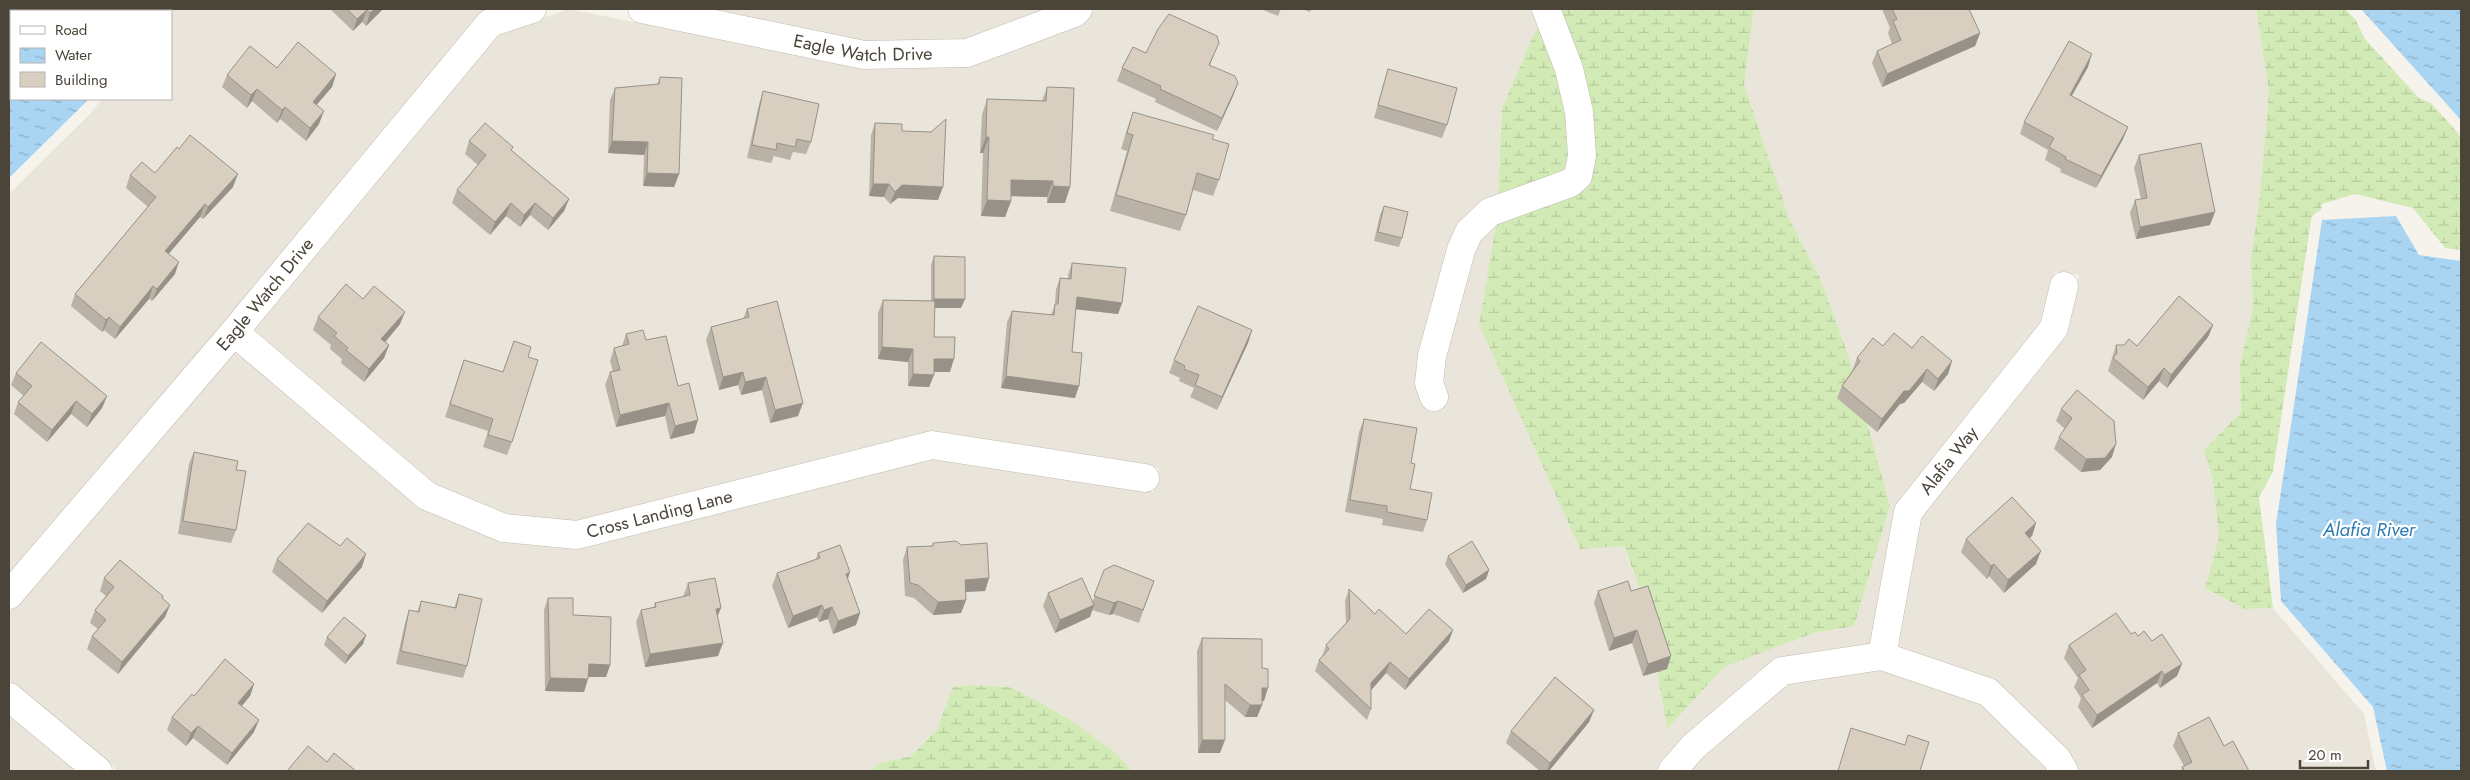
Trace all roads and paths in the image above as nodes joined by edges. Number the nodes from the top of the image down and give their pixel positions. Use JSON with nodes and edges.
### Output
{"nodes":[{"id":1,"x":532,"y":9,"type":"edge"},
{"id":2,"x":642,"y":9,"type":"edge"},
{"id":3,"x":1078,"y":9,"type":"edge"},
{"id":4,"x":1546,"y":9,"type":"edge"},
{"id":5,"x":2064,"y":286,"type":"dead end"},
{"id":6,"x":234,"y":332,"type":"junction"},
{"id":7,"x":1434,"y":396,"type":"dead end"},
{"id":8,"x":1145,"y":478,"type":"dead end"},
{"id":9,"x":9,"y":595,"type":"edge"},
{"id":10,"x":1882,"y":656,"type":"junction"},
{"id":11,"x":9,"y":697,"type":"edge"},
{"id":12,"x":98,"y":771,"type":"edge"},
{"id":13,"x":1672,"y":771,"type":"edge"},
{"id":14,"x":2064,"y":771,"type":"edge"}],
"edges":[{"from":1,"to":6,"type":"street","name":"Eagle Watch Drive"},
{"from":2,"to":3,"type":"street","name":"Eagle Watch Drive"},
{"from":4,"to":7,"type":"street"},
{"from":5,"to":10,"type":"street","name":"Alafia Way"},
{"from":6,"to":8,"type":"street","name":"Cross Landing Lane"},
{"from":6,"to":9,"type":"street","name":"Eagle Watch Drive"},
{"from":10,"to":13,"type":"street"},
{"from":10,"to":14,"type":"street"},
{"from":11,"to":12,"type":"street"}]}
